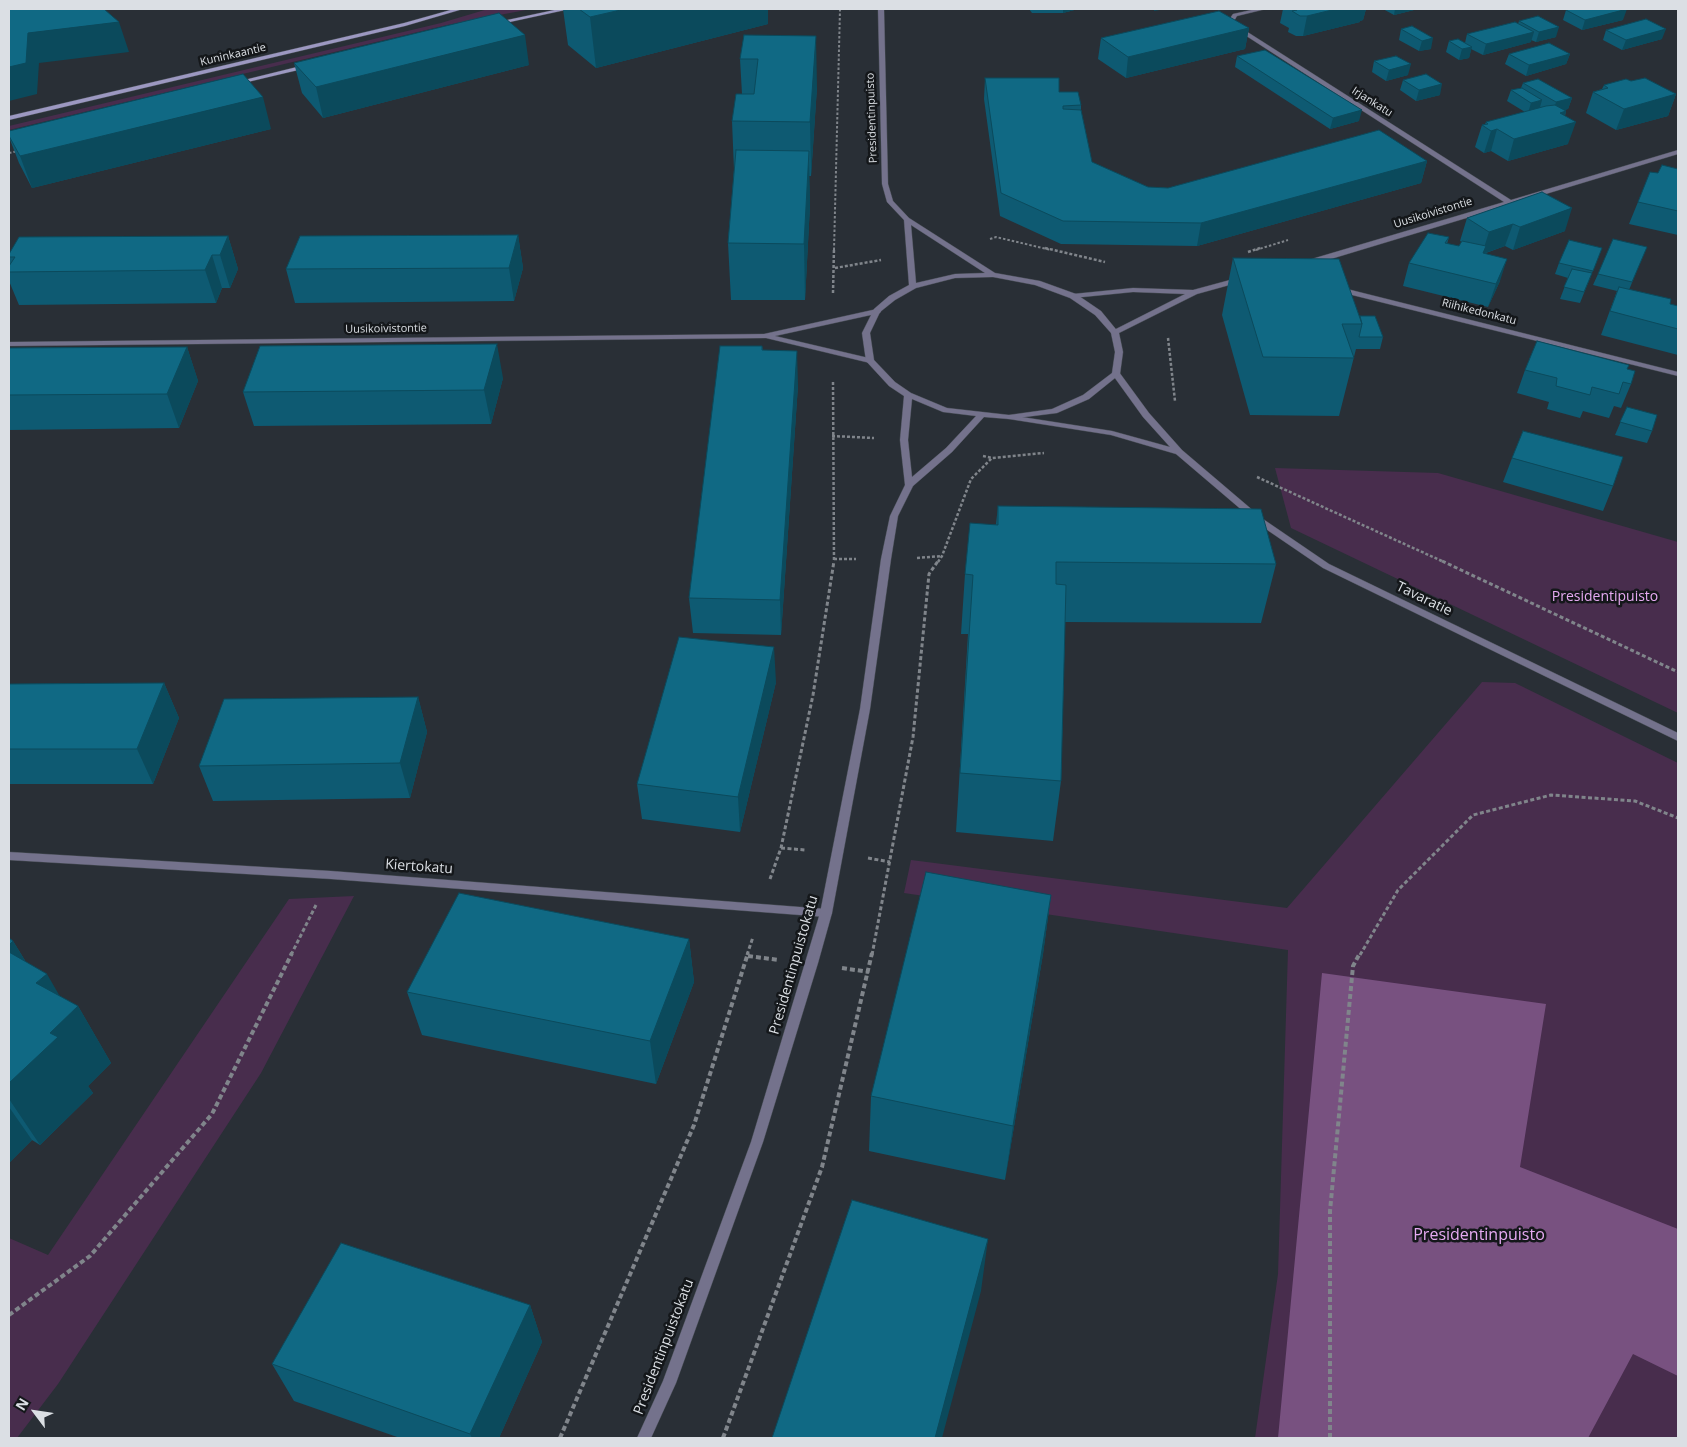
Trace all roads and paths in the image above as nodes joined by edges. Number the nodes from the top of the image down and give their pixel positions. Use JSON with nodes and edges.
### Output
{"nodes":[{"id":1,"x":460,"y":9,"type":"edge"},
{"id":2,"x":567,"y":9,"type":"edge"},
{"id":3,"x":840,"y":9,"type":"edge"},
{"id":4,"x":880,"y":9,"type":"edge"},
{"id":5,"x":1263,"y":9,"type":"edge"},
{"id":6,"x":492,"y":23,"type":"edge"},
{"id":7,"x":321,"y":63,"type":"edge"},
{"id":8,"x":225,"y":86,"type":"edge"},
{"id":9,"x":9,"y":118,"type":"edge"},
{"id":10,"x":1678,"y":152,"type":"edge"},
{"id":11,"x":1509,"y":202,"type":"junction"},
{"id":12,"x":907,"y":219,"type":"junction"},
{"id":13,"x":1289,"y":240,"type":"dead end"},
{"id":14,"x":953,"y":249,"type":"junction"},
{"id":15,"x":1241,"y":254,"type":"dead end"},
{"id":16,"x":909,"y":256,"type":"junction"},
{"id":17,"x":1102,"y":262,"type":"junction"},
{"id":18,"x":1112,"y":262,"type":"dead end"},
{"id":19,"x":1303,"y":264,"type":"edge"},
{"id":20,"x":835,"y":268,"type":"junction"},
{"id":21,"x":993,"y":275,"type":"junction"},
{"id":22,"x":1250,"y":277,"type":"edge"},
{"id":23,"x":913,"y":286,"type":"junction"},
{"id":24,"x":1333,"y":287,"type":"edge"},
{"id":25,"x":1133,"y":290,"type":"junction"},
{"id":26,"x":1194,"y":292,"type":"junction"},
{"id":27,"x":832,"y":294,"type":"dead end"},
{"id":28,"x":1073,"y":296,"type":"junction"},
{"id":29,"x":877,"y":311,"type":"junction"},
{"id":30,"x":1156,"y":313,"type":"junction"},
{"id":31,"x":1115,"y":333,"type":"junction"},
{"id":32,"x":764,"y":336,"type":"junction"},
{"id":33,"x":9,"y":344,"type":"edge"},
{"id":34,"x":870,"y":361,"type":"junction"},
{"id":35,"x":1116,"y":374,"type":"junction"},
{"id":36,"x":1678,"y":374,"type":"edge"},
{"id":37,"x":908,"y":395,"type":"junction"},
{"id":38,"x":1178,"y":407,"type":"dead end"},
{"id":39,"x":982,"y":415,"type":"junction"},
{"id":40,"x":1009,"y":417,"type":"junction"},
{"id":41,"x":832,"y":436,"type":"dead end"},
{"id":42,"x":1179,"y":452,"type":"junction"},
{"id":43,"x":992,"y":458,"type":"dead end"},
{"id":44,"x":1252,"y":474,"type":"dead end"},
{"id":45,"x":909,"y":484,"type":"junction"},
{"id":46,"x":1678,"y":672,"type":"edge"},
{"id":47,"x":1678,"y":737,"type":"edge"},
{"id":48,"x":1678,"y":818,"type":"edge"},
{"id":49,"x":9,"y":856,"type":"edge"},
{"id":50,"x":331,"y":875,"type":"junction"},
{"id":51,"x":760,"y":908,"type":"junction"},
{"id":52,"x":826,"y":913,"type":"junction"},
{"id":53,"x":9,"y":1315,"type":"edge"},
{"id":54,"x":560,"y":1438,"type":"edge"},
{"id":55,"x":644,"y":1438,"type":"edge"},
{"id":56,"x":723,"y":1438,"type":"edge"},
{"id":57,"x":1330,"y":1438,"type":"edge"}],
"edges":[{"from":1,"to":9,"type":"main road","name":"Kuninkaantie"},
{"from":2,"to":6,"type":"main road"},
{"from":3,"to":20,"type":"path"},
{"from":4,"to":12,"type":"street","name":"Presidentinpuisto"},
{"from":5,"to":11,"type":"street","name":"Irjankatu"},
{"from":7,"to":8,"type":"main road"},
{"from":10,"to":11,"type":"street","name":"Uusikoivistontie"},
{"from":11,"to":19,"type":"street","name":"Uusikoivistontie"},
{"from":12,"to":14,"type":"street","name":"Presidentinpuisto"},
{"from":12,"to":16,"type":"street"},
{"from":13,"to":15,"type":"path"},
{"from":14,"to":17,"type":"path"},
{"from":14,"to":21,"type":"street","name":"Presidentinpuisto"},
{"from":16,"to":20,"type":"path"},
{"from":16,"to":23,"type":"street"},
{"from":17,"to":18,"type":"path"},
{"from":17,"to":25,"type":"path"},
{"from":20,"to":27,"type":"path"},
{"from":21,"to":23,"type":"street"},
{"from":21,"to":28,"type":"street"},
{"from":22,"to":26,"type":"street"},
{"from":23,"to":29,"type":"street"},
{"from":24,"to":36,"type":"street","name":"Riihikedonkatu"},
{"from":25,"to":26,"type":"street"},
{"from":25,"to":28,"type":"street"},
{"from":26,"to":30,"type":"street"},
{"from":28,"to":31,"type":"street"},
{"from":29,"to":32,"type":"street"},
{"from":29,"to":34,"type":"street"},
{"from":30,"to":31,"type":"street"},
{"from":30,"to":38,"type":"path"},
{"from":31,"to":35,"type":"street"},
{"from":32,"to":33,"type":"street","name":"Uusikoivistontie"},
{"from":32,"to":34,"type":"street"},
{"from":34,"to":37,"type":"street"},
{"from":35,"to":40,"type":"street"},
{"from":35,"to":42,"type":"street","name":"Tavaratie"},
{"from":37,"to":39,"type":"street"},
{"from":37,"to":45,"type":"street"},
{"from":39,"to":40,"type":"street"},
{"from":39,"to":45,"type":"street","name":"Presidentinpuistokatu"},
{"from":40,"to":42,"type":"street"},
{"from":41,"to":51,"type":"path"},
{"from":42,"to":47,"type":"street","name":"Tavaratie"},
{"from":43,"to":56,"type":"path"},
{"from":44,"to":46,"type":"path"},
{"from":45,"to":52,"type":"street","name":"Presidentinpuistokatu"},
{"from":48,"to":57,"type":"path"},
{"from":49,"to":50,"type":"street","name":"Kiertokatu"},
{"from":50,"to":51,"type":"street","name":"Kiertokatu"},
{"from":50,"to":53,"type":"path"},
{"from":51,"to":52,"type":"street","name":"Kiertokatu"},
{"from":51,"to":54,"type":"path"},
{"from":52,"to":55,"type":"street","name":"Presidentinpuistokatu"}]}
